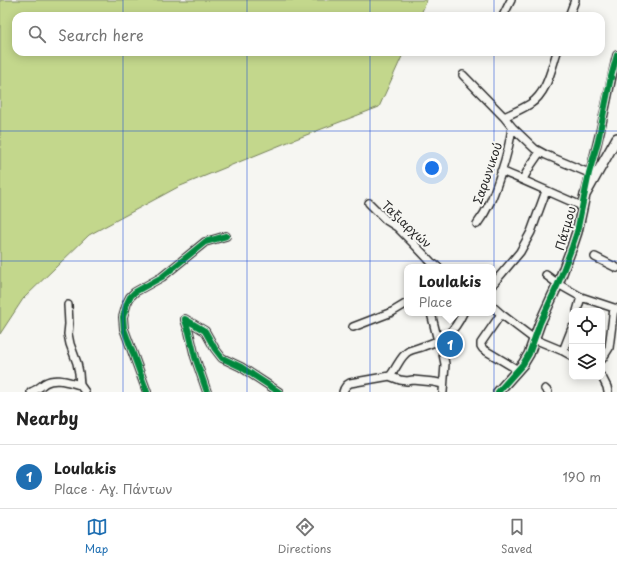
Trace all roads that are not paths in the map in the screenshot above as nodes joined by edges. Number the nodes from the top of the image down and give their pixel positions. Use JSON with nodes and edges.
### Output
{"nodes":[{"id":1,"x":510,"y":0,"type":"edge"},
{"id":2,"x":575,"y":0,"type":"edge"},
{"id":3,"x":506,"y":12,"type":"edge"},
{"id":4,"x":570,"y":12,"type":"edge"},
{"id":5,"x":617,"y":55,"type":"edge"},
{"id":6,"x":556,"y":56,"type":"edge"},
{"id":7,"x":463,"y":74,"type":"dead end"},
{"id":8,"x":504,"y":117,"type":"junction"},
{"id":9,"x":512,"y":127,"type":"junction"},
{"id":10,"x":617,"y":138,"type":"edge"},
{"id":11,"x":540,"y":152,"type":"junction"},
{"id":12,"x":501,"y":171,"type":"junction"},
{"id":13,"x":589,"y":173,"type":"junction"},
{"id":14,"x":523,"y":180,"type":"junction"},
{"id":15,"x":546,"y":191,"type":"junction"},
{"id":16,"x":585,"y":195,"type":"junction"},
{"id":17,"x":369,"y":203,"type":"dead end"},
{"id":18,"x":582,"y":206,"type":"junction"},
{"id":19,"x":477,"y":224,"type":"dead end"},
{"id":20,"x":226,"y":236,"type":"dead end"},
{"id":21,"x":595,"y":257,"type":"dead end"},
{"id":22,"x":430,"y":264,"type":"edge"},
{"id":23,"x":617,"y":268,"type":"edge"},
{"id":24,"x":546,"y":275,"type":"dead end"},
{"id":25,"x":496,"y":280,"type":"edge"},
{"id":26,"x":558,"y":284,"type":"junction"},
{"id":27,"x":581,"y":297,"type":"junction"},
{"id":28,"x":68,"y":305,"type":"dead end"},
{"id":29,"x":404,"y":305,"type":"edge"},
{"id":30,"x":578,"y":308,"type":"edge"},
{"id":31,"x":616,"y":309,"type":"edge"},
{"id":32,"x":496,"y":310,"type":"edge"},
{"id":33,"x":501,"y":314,"type":"junction"},
{"id":34,"x":431,"y":316,"type":"edge"},
{"id":35,"x":461,"y":316,"type":"edge"},
{"id":36,"x":353,"y":327,"type":"dead end"},
{"id":37,"x":569,"y":335,"type":"edge"},
{"id":38,"x":534,"y":339,"type":"junction"},
{"id":39,"x":438,"y":341,"type":"junction"},
{"id":40,"x":562,"y":351,"type":"junction"},
{"id":41,"x":569,"y":354,"type":"edge"},
{"id":42,"x":605,"y":355,"type":"edge"},
{"id":43,"x":518,"y":370,"type":"junction"},
{"id":44,"x":389,"y":376,"type":"junction"},
{"id":45,"x":604,"y":380,"type":"edge"},
{"id":46,"x":80,"y":385,"type":"junction"},
{"id":47,"x":443,"y":388,"type":"edge"},
{"id":48,"x":31,"y":392,"type":"edge"},
{"id":49,"x":85,"y":392,"type":"edge"},
{"id":50,"x":147,"y":392,"type":"edge"},
{"id":51,"x":207,"y":392,"type":"edge"},
{"id":52,"x":279,"y":392,"type":"edge"},
{"id":53,"x":343,"y":392,"type":"edge"},
{"id":54,"x":498,"y":392,"type":"edge"},
{"id":55,"x":608,"y":392,"type":"edge"}],
"edges":[{"from":1,"to":3,"type":"street"},
{"from":2,"to":4,"type":"street"},
{"from":5,"to":13,"type":"street","name":"Πάτμου"},
{"from":6,"to":8,"type":"street"},
{"from":7,"to":8,"type":"street"},
{"from":8,"to":9,"type":"street"},
{"from":9,"to":11,"type":"street"},
{"from":9,"to":12,"type":"street","name":"Σαρωνικού"},
{"from":10,"to":16,"type":"street"},
{"from":11,"to":13,"type":"street"},
{"from":11,"to":14,"type":"street"},
{"from":12,"to":14,"type":"street"},
{"from":12,"to":19,"type":"street","name":"Σαρωνικού"},
{"from":13,"to":16,"type":"street","name":"Πάτμου"},
{"from":14,"to":15,"type":"street"},
{"from":15,"to":18,"type":"street"},
{"from":15,"to":25,"type":"street"},
{"from":16,"to":18,"type":"street","name":"Πάτμου"},
{"from":17,"to":22,"type":"street","name":"Ταξιαρχών"},
{"from":18,"to":26,"type":"street","name":"Πάτμου"},
{"from":20,"to":50,"type":"street"},
{"from":21,"to":23,"type":"street"},
{"from":24,"to":26,"type":"street"},
{"from":26,"to":27,"type":"street"},
{"from":26,"to":38,"type":"street","name":"Πάτμου"},
{"from":27,"to":30,"type":"street"},
{"from":27,"to":31,"type":"street"},
{"from":28,"to":46,"type":"street"},
{"from":29,"to":36,"type":"street"},
{"from":31,"to":42,"type":"street"},
{"from":32,"to":33,"type":"street"},
{"from":33,"to":38,"type":"street"},
{"from":33,"to":43,"type":"street"},
{"from":34,"to":39,"type":"street"},
{"from":35,"to":39,"type":"street"},
{"from":37,"to":40,"type":"street"},
{"from":38,"to":40,"type":"street"},
{"from":38,"to":43,"type":"street","name":"Πάτμου"},
{"from":39,"to":44,"type":"street"},
{"from":39,"to":47,"type":"street"},
{"from":40,"to":41,"type":"street"},
{"from":43,"to":54,"type":"street","name":"Πάτμου"},
{"from":44,"to":47,"type":"street"},
{"from":44,"to":53,"type":"street"},
{"from":45,"to":55,"type":"street"},
{"from":46,"to":48,"type":"street"},
{"from":46,"to":49,"type":"street"},
{"from":51,"to":52,"type":"street"}]}
